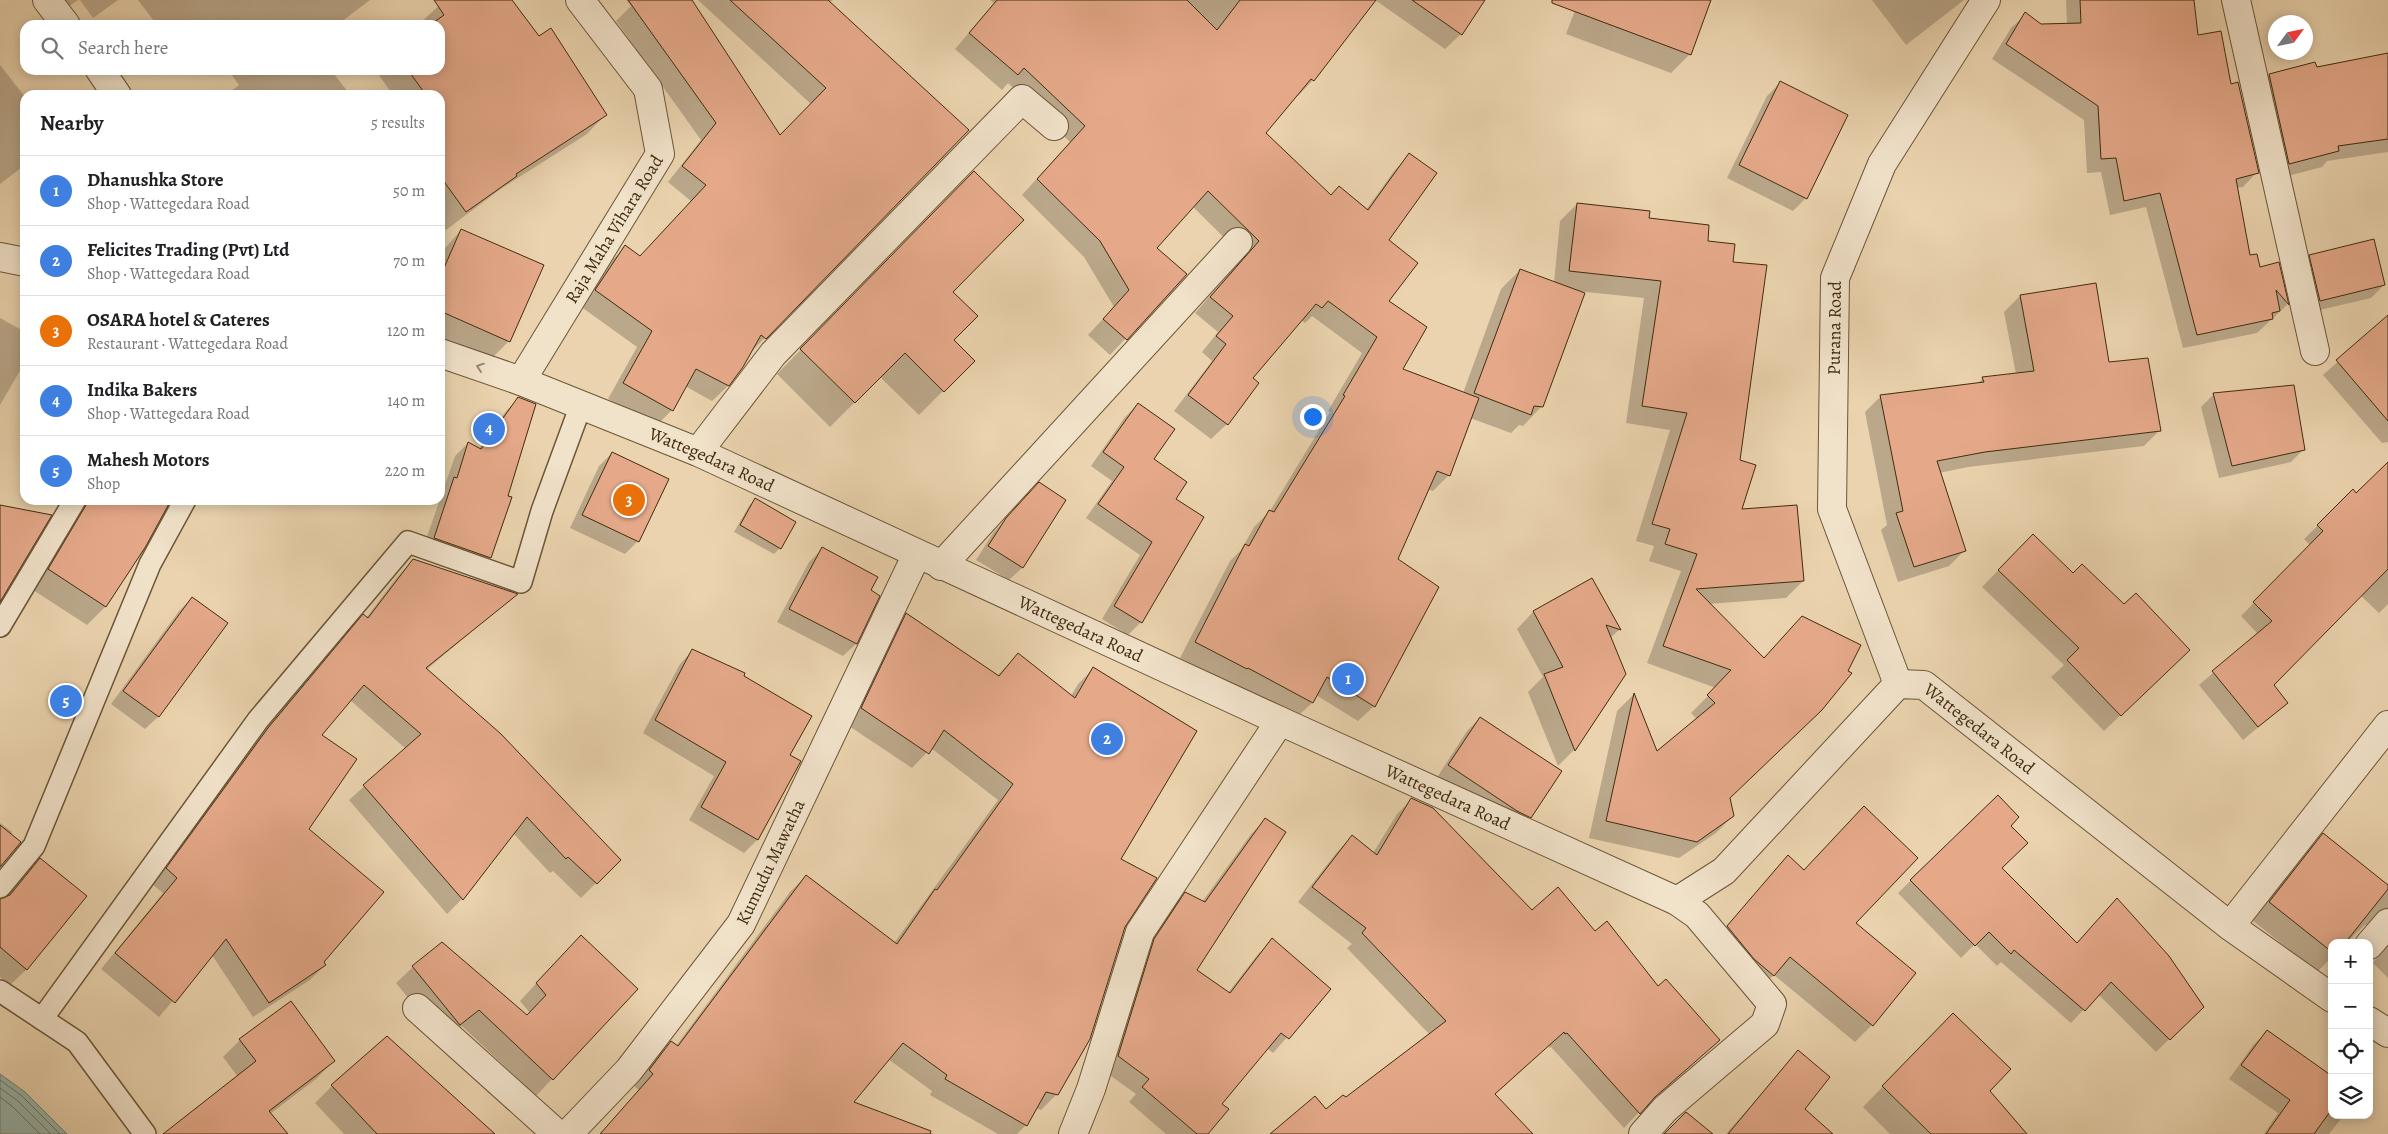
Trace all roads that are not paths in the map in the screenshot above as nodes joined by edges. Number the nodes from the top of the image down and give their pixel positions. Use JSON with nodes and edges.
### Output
{"nodes":[{"id":1,"x":47,"y":0,"type":"edge"},
{"id":2,"x":580,"y":0,"type":"edge"},
{"id":3,"x":1986,"y":0,"type":"edge"},
{"id":4,"x":2236,"y":0,"type":"edge"},
{"id":5,"x":62,"y":20,"type":"edge"},
{"id":6,"x":103,"y":75,"type":"edge"},
{"id":7,"x":114,"y":90,"type":"edge"},
{"id":8,"x":1054,"y":126,"type":"dead end"},
{"id":9,"x":1238,"y":242,"type":"dead end"},
{"id":10,"x":0,"y":257,"type":"edge"},
{"id":11,"x":20,"y":261,"type":"edge"},
{"id":12,"x":2315,"y":351,"type":"dead end"},
{"id":13,"x":445,"y":355,"type":"edge"},
{"id":14,"x":521,"y":381,"type":"junction"},
{"id":15,"x":581,"y":405,"type":"junction"},
{"id":16,"x":698,"y":452,"type":"junction"},
{"id":17,"x":72,"y":505,"type":"edge"},
{"id":18,"x":182,"y":505,"type":"edge"},
{"id":19,"x":929,"y":560,"type":"junction"},
{"id":20,"x":0,"y":626,"type":"edge"},
{"id":21,"x":1898,"y":684,"type":"junction"},
{"id":22,"x":1280,"y":721,"type":"junction"},
{"id":23,"x":2388,"y":725,"type":"edge"},
{"id":24,"x":0,"y":887,"type":"edge"},
{"id":25,"x":1678,"y":901,"type":"junction"},
{"id":26,"x":2388,"y":923,"type":"edge"},
{"id":27,"x":2230,"y":926,"type":"junction"},
{"id":28,"x":2373,"y":940,"type":"edge"},
{"id":29,"x":0,"y":991,"type":"edge"},
{"id":30,"x":2328,"y":993,"type":"edge"},
{"id":31,"x":416,"y":1008,"type":"dead end"},
{"id":32,"x":42,"y":1019,"type":"junction"},
{"id":33,"x":2373,"y":1024,"type":"edge"},
{"id":34,"x":2388,"y":1033,"type":"edge"},
{"id":35,"x":145,"y":1134,"type":"edge"},
{"id":36,"x":557,"y":1134,"type":"edge"},
{"id":37,"x":568,"y":1134,"type":"edge"},
{"id":38,"x":1073,"y":1134,"type":"edge"},
{"id":39,"x":1643,"y":1134,"type":"edge"}],
"edges":[{"from":1,"to":5,"type":"street"},
{"from":2,"to":14,"type":"street","name":"Raja Maha Vihara Road"},
{"from":3,"to":21,"type":"street","name":"Purana Road"},
{"from":4,"to":12,"type":"street"},
{"from":6,"to":7,"type":"street"},
{"from":8,"to":16,"type":"street"},
{"from":9,"to":19,"type":"street","name":"Kumudu Mawatha"},
{"from":10,"to":11,"type":"street"},
{"from":14,"to":13,"type":"street","name":"Wattegedara Road","one_way":true},
{"from":14,"to":15,"type":"street","name":"Wattegedara Road"},
{"from":15,"to":16,"type":"street","name":"Wattegedara Road"},
{"from":15,"to":32,"type":"lane"},
{"from":16,"to":19,"type":"street","name":"Wattegedara Road"},
{"from":17,"to":20,"type":"lane"},
{"from":18,"to":24,"type":"lane"},
{"from":19,"to":22,"type":"street","name":"Wattegedara Road"},
{"from":19,"to":37,"type":"street","name":"Kumudu Mawatha"},
{"from":21,"to":25,"type":"street"},
{"from":21,"to":27,"type":"street","name":"Wattegedara Road"},
{"from":22,"to":25,"type":"street","name":"Wattegedara Road"},
{"from":22,"to":38,"type":"street"},
{"from":23,"to":27,"type":"street"},
{"from":25,"to":39,"type":"street","name":"Wattegedara Road"},
{"from":26,"to":28,"type":"street"},
{"from":27,"to":30,"type":"street","name":"Wattegedara Road"},
{"from":29,"to":32,"type":"lane"},
{"from":31,"to":36,"type":"street"},
{"from":32,"to":35,"type":"lane"},
{"from":33,"to":34,"type":"street"}]}
